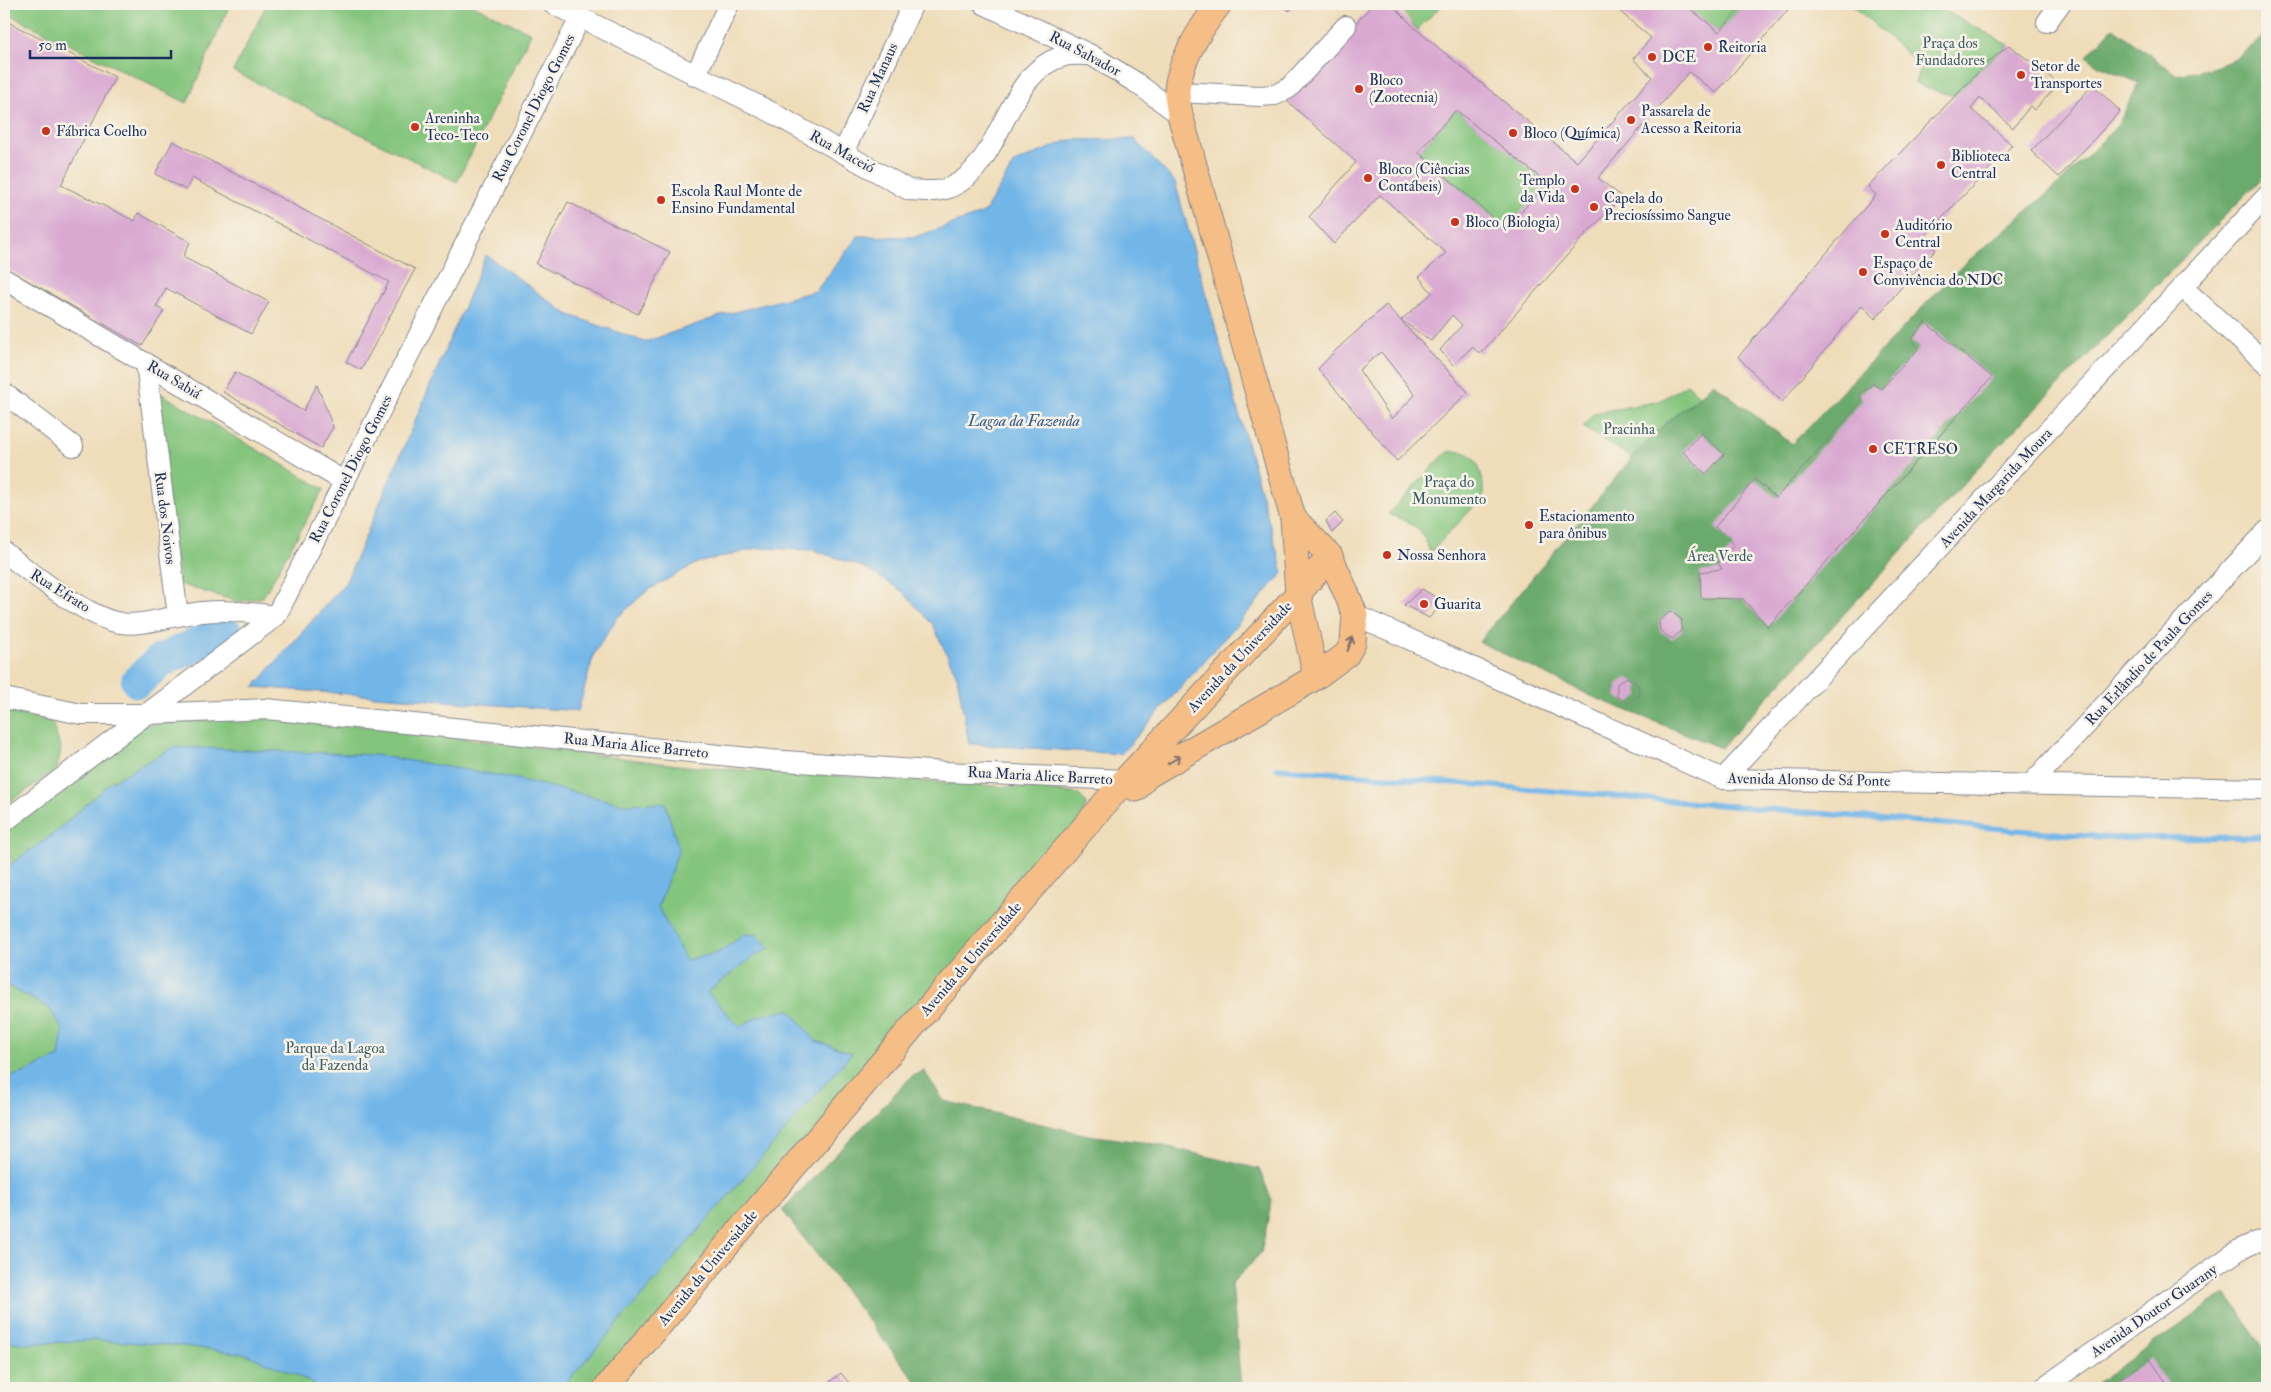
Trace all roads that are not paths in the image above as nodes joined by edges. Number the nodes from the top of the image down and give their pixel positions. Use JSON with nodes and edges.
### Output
{"nodes":[{"id":1,"x":729,"y":4,"type":"edge"},
{"id":2,"x":914,"y":4,"type":"edge"},
{"id":3,"x":984,"y":4,"type":"edge"},
{"id":4,"x":1219,"y":4,"type":"edge"},
{"id":5,"x":2060,"y":4,"type":"edge"},
{"id":6,"x":557,"y":5,"type":"edge"},
{"id":7,"x":580,"y":18,"type":"junction"},
{"id":8,"x":2047,"y":22,"type":"dead end"},
{"id":9,"x":1346,"y":26,"type":"dead end"},
{"id":10,"x":1091,"y":55,"type":"junction"},
{"id":11,"x":695,"y":76,"type":"junction"},
{"id":12,"x":1179,"y":104,"type":"junction"},
{"id":13,"x":843,"y":152,"type":"junction"},
{"id":14,"x":2267,"y":196,"type":"edge"},
{"id":15,"x":4,"y":278,"type":"edge"},
{"id":16,"x":2183,"y":288,"type":"junction"},
{"id":17,"x":146,"y":363,"type":"junction"},
{"id":18,"x":2267,"y":364,"type":"edge"},
{"id":19,"x":4,"y":394,"type":"edge"},
{"id":20,"x":73,"y":446,"type":"dead end"},
{"id":21,"x":345,"y":482,"type":"junction"},
{"id":22,"x":1293,"y":518,"type":"junction"},
{"id":23,"x":2267,"y":531,"type":"edge"},
{"id":24,"x":4,"y":552,"type":"edge"},
{"id":25,"x":1330,"y":556,"type":"junction"},
{"id":26,"x":1298,"y":594,"type":"junction"},
{"id":27,"x":1355,"y":614,"type":"junction"},
{"id":28,"x":178,"y":616,"type":"junction"},
{"id":29,"x":276,"y":616,"type":"junction"},
{"id":30,"x":1316,"y":677,"type":"junction"},
{"id":31,"x":4,"y":698,"type":"edge"},
{"id":32,"x":147,"y":714,"type":"junction"},
{"id":33,"x":1723,"y":779,"type":"junction"},
{"id":34,"x":1125,"y":780,"type":"junction"},
{"id":35,"x":2031,"y":784,"type":"junction"},
{"id":36,"x":2267,"y":789,"type":"edge"},
{"id":37,"x":4,"y":822,"type":"edge"},
{"id":38,"x":2267,"y":1240,"type":"edge"},
{"id":39,"x":606,"y":1388,"type":"edge"},
{"id":40,"x":625,"y":1388,"type":"edge"},
{"id":41,"x":2043,"y":1388,"type":"edge"}],
"edges":[{"from":1,"to":11,"type":"street"},
{"from":2,"to":13,"type":"street","name":"Rua Manaus"},
{"from":3,"to":10,"type":"street","name":"Rua Salvador"},
{"from":4,"to":12,"type":"main road"},
{"from":5,"to":8,"type":"street"},
{"from":6,"to":7,"type":"street","name":"Rua Maceió"},
{"from":7,"to":11,"type":"street","name":"Rua Maceió"},
{"from":7,"to":21,"type":"street","name":"Rua Coronel Diogo Gomes"},
{"from":9,"to":12,"type":"street"},
{"from":10,"to":12,"type":"street","name":"Rua Salvador"},
{"from":10,"to":13,"type":"street","name":"Rua Maceió"},
{"from":11,"to":13,"type":"street","name":"Rua Maceió"},
{"from":12,"to":22,"type":"main road"},
{"from":14,"to":16,"type":"street","name":"Avenida Margarida Moura"},
{"from":15,"to":17,"type":"street","name":"Rua Sabiá"},
{"from":16,"to":18,"type":"street"},
{"from":16,"to":33,"type":"street","name":"Avenida Margarida Moura"},
{"from":17,"to":21,"type":"street","name":"Rua Sabiá"},
{"from":17,"to":28,"type":"street","name":"Rua dos Noivos"},
{"from":19,"to":20,"type":"street"},
{"from":21,"to":29,"type":"street","name":"Rua Coronel Diogo Gomes"},
{"from":22,"to":25,"type":"main road","name":"Avenida da Universidade"},
{"from":22,"to":26,"type":"main road","name":"Avenida da Universidade"},
{"from":23,"to":35,"type":"street","name":"Rua Erlândio de Paula Gomes"},
{"from":24,"to":28,"type":"street","name":"Rua Efrato"},
{"from":25,"to":26,"type":"main road"},
{"from":25,"to":27,"type":"main road","name":"Avenida da Universidade"},
{"from":26,"to":30,"type":"main road"},
{"from":26,"to":34,"type":"main road","name":"Avenida da Universidade"},
{"from":30,"to":27,"type":"main road","name":"Avenida da Universidade","one_way":true},
{"from":27,"to":33,"type":"street","name":"Avenida Alonso de Sá Ponte"},
{"from":28,"to":29,"type":"street"},
{"from":29,"to":32,"type":"street","name":"Rua Coronel Diogo Gomes"},
{"from":40,"to":30,"type":"main road","name":"Avenida da Universidade","one_way":true},
{"from":31,"to":32,"type":"street","name":"Rua Maria Alice Barreto"},
{"from":32,"to":34,"type":"street","name":"Rua Maria Alice Barreto"},
{"from":32,"to":37,"type":"street","name":"Rua Coronel Diogo Gomes"},
{"from":33,"to":35,"type":"street","name":"Avenida Alonso de Sá Ponte"},
{"from":34,"to":39,"type":"main road","name":"Avenida da Universidade"},
{"from":35,"to":36,"type":"street","name":"Avenida Alonso de Sá Ponte"},
{"from":38,"to":41,"type":"street","name":"Avenida Doutor Guarany"}]}
